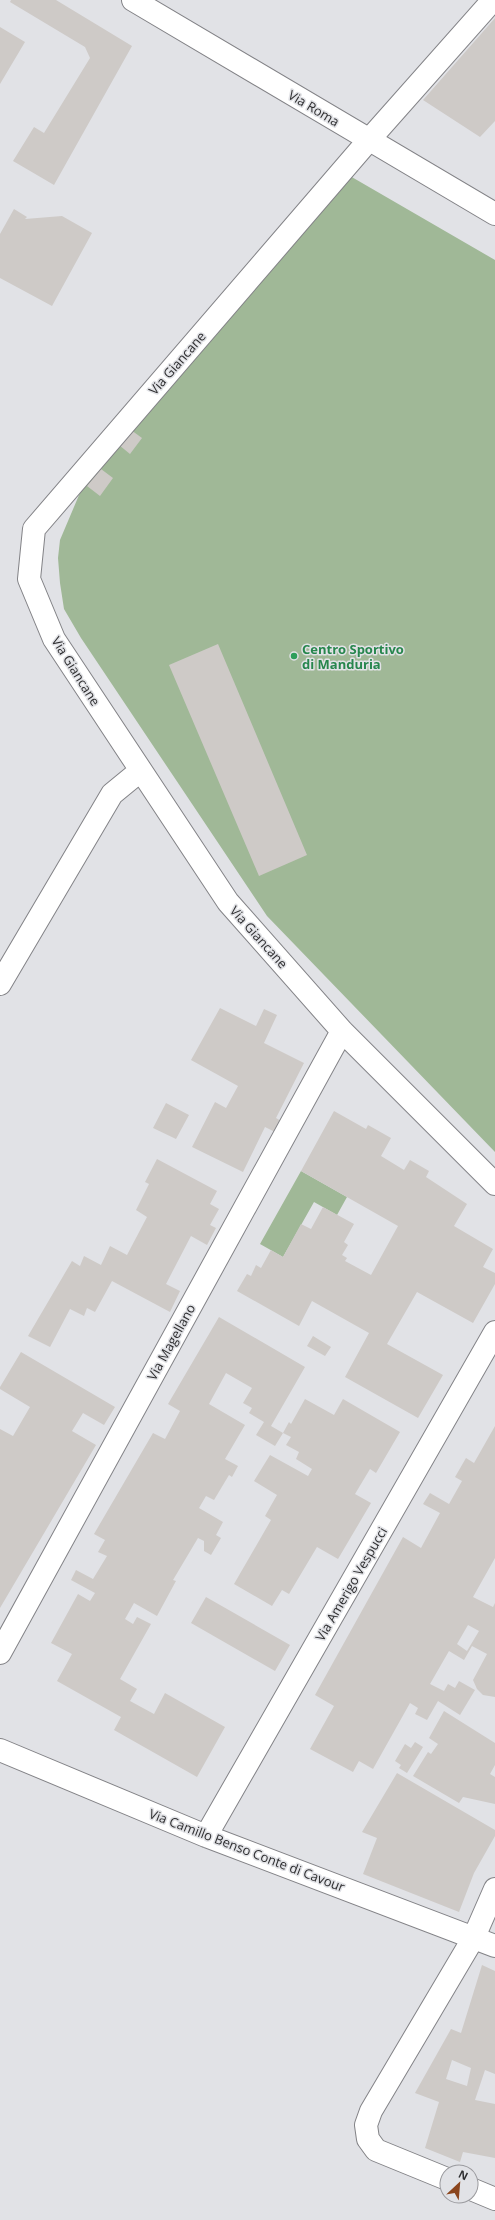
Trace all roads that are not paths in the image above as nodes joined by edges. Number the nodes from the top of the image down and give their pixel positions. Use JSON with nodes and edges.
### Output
{"nodes":[{"id":1,"x":133,"y":0,"type":"edge"},
{"id":2,"x":493,"y":0,"type":"edge"},
{"id":3,"x":368,"y":141,"type":"junction"},
{"id":4,"x":495,"y":214,"type":"edge"},
{"id":5,"x":140,"y":771,"type":"junction"},
{"id":6,"x":0,"y":984,"type":"edge"},
{"id":7,"x":342,"y":1031,"type":"junction"},
{"id":8,"x":495,"y":1184,"type":"edge"},
{"id":9,"x":495,"y":1332,"type":"edge"},
{"id":10,"x":0,"y":1653,"type":"edge"},
{"id":11,"x":0,"y":1750,"type":"edge"},
{"id":12,"x":206,"y":1836,"type":"junction"},
{"id":13,"x":495,"y":1889,"type":"edge"},
{"id":14,"x":474,"y":1937,"type":"junction"},
{"id":15,"x":495,"y":1946,"type":"edge"},
{"id":16,"x":439,"y":2177,"type":"edge"},
{"id":17,"x":479,"y":2193,"type":"edge"},
{"id":18,"x":495,"y":2200,"type":"edge"}],
"edges":[{"from":1,"to":3,"type":"street","name":"Via Roma"},
{"from":2,"to":3,"type":"street","name":"Via Giancane"},
{"from":3,"to":4,"type":"street","name":"Via Roma"},
{"from":3,"to":5,"type":"street","name":"Via Giancane"},
{"from":5,"to":6,"type":"street"},
{"from":5,"to":7,"type":"street","name":"Via Giancane"},
{"from":7,"to":8,"type":"street","name":"Via Giancane"},
{"from":7,"to":10,"type":"street","name":"Via Magellano"},
{"from":9,"to":12,"type":"street","name":"Via Amerigo Vespucci"},
{"from":11,"to":12,"type":"street","name":"Via Camillo Benso Conte di Cavour"},
{"from":12,"to":14,"type":"street","name":"Via Camillo Benso Conte di Cavour"},
{"from":13,"to":14,"type":"street"},
{"from":14,"to":15,"type":"street","name":"Via Camillo Benso Conte di Cavour"},
{"from":14,"to":16,"type":"street"},
{"from":17,"to":18,"type":"street"}]}
